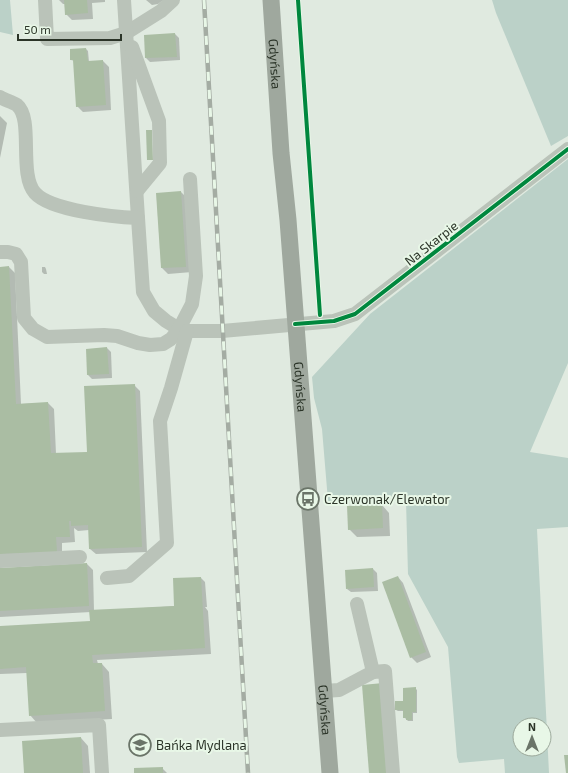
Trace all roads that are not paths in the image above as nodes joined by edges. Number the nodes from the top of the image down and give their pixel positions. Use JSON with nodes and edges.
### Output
{"nodes":[{"id":1,"x":45,"y":0,"type":"edge"},
{"id":2,"x":124,"y":0,"type":"edge"},
{"id":3,"x":173,"y":0,"type":"edge"},
{"id":4,"x":271,"y":0,"type":"edge"},
{"id":5,"x":126,"y":33,"type":"junction"},
{"id":6,"x":0,"y":97,"type":"edge"},
{"id":7,"x":568,"y":149,"type":"edge"},
{"id":8,"x":190,"y":179,"type":"dead end"},
{"id":9,"x":137,"y":191,"type":"junction"},
{"id":10,"x":138,"y":218,"type":"junction"},
{"id":11,"x":0,"y":252,"type":"edge"},
{"id":12,"x":295,"y":324,"type":"junction"},
{"id":13,"x":183,"y":330,"type":"junction"},
{"id":14,"x":80,"y":557,"type":"dead end"},
{"id":15,"x":0,"y":561,"type":"edge"},
{"id":16,"x":107,"y":578,"type":"dead end"},
{"id":17,"x":357,"y":604,"type":"dead end"},
{"id":18,"x":373,"y":672,"type":"junction"},
{"id":19,"x":324,"y":691,"type":"junction"},
{"id":20,"x":0,"y":730,"type":"edge"},
{"id":21,"x":102,"y":773,"type":"edge"},
{"id":22,"x":330,"y":773,"type":"edge"},
{"id":23,"x":393,"y":773,"type":"edge"}],
"edges":[{"from":1,"to":5,"type":"street"},
{"from":2,"to":5,"type":"street"},
{"from":3,"to":5,"type":"street"},
{"from":4,"to":12,"type":"main road","name":"Gdyńska"},
{"from":5,"to":9,"type":"street"},
{"from":5,"to":9,"type":"street"},
{"from":6,"to":10,"type":"street"},
{"from":7,"to":12,"type":"street","name":"Na Skarpie"},
{"from":8,"to":13,"type":"street"},
{"from":9,"to":10,"type":"street"},
{"from":10,"to":13,"type":"street"},
{"from":11,"to":13,"type":"street"},
{"from":12,"to":13,"type":"street","name":"Na Skarpie"},
{"from":12,"to":19,"type":"main road","name":"Gdyńska"},
{"from":13,"to":16,"type":"street"},
{"from":14,"to":15,"type":"street"},
{"from":17,"to":18,"type":"street"},
{"from":18,"to":19,"type":"street"},
{"from":18,"to":23,"type":"street"},
{"from":19,"to":22,"type":"main road","name":"Gdyńska"},
{"from":20,"to":21,"type":"street"}]}
